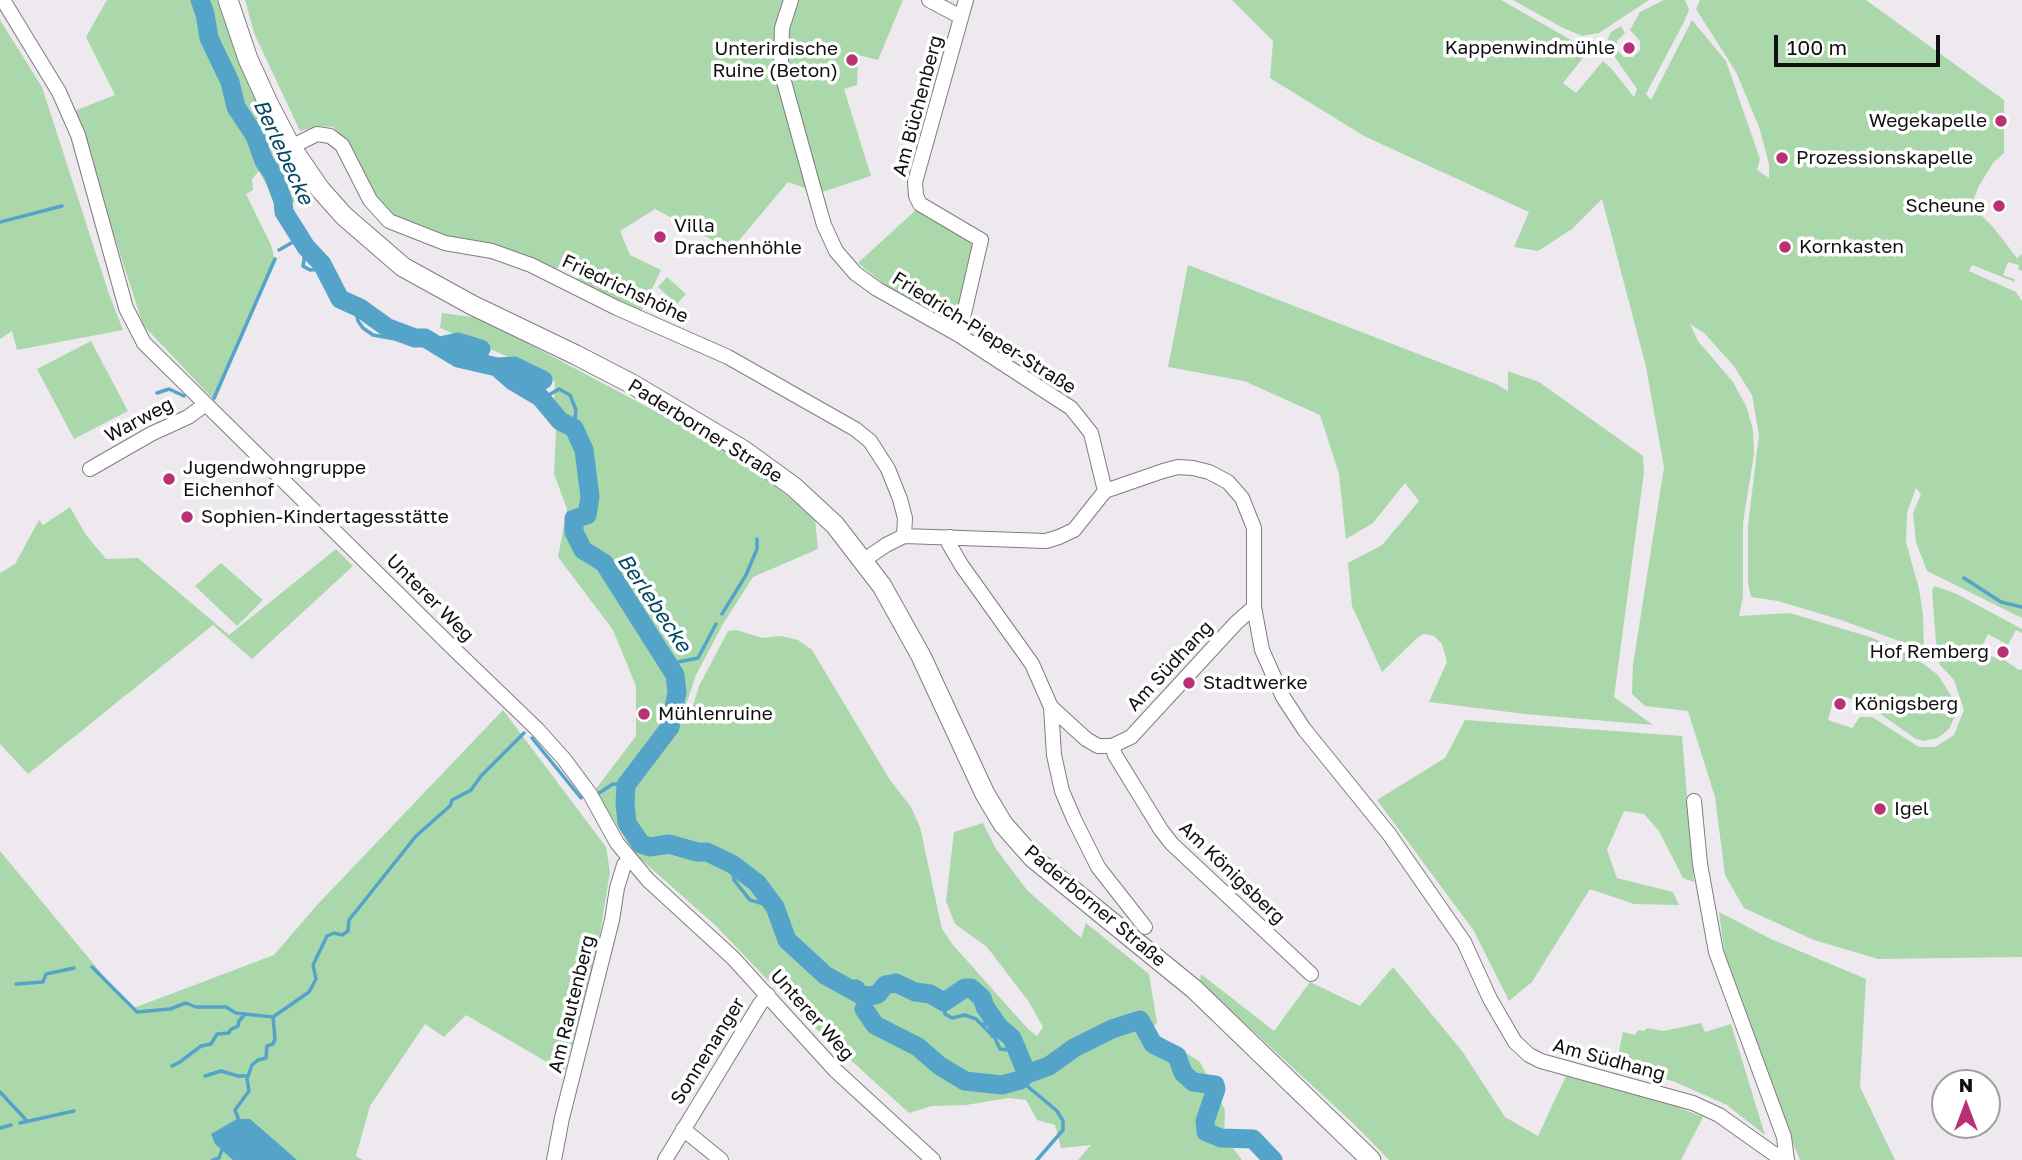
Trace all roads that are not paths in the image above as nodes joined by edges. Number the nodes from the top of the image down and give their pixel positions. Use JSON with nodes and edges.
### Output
{"nodes":[{"id":1,"x":2,"y":0,"type":"edge"},
{"id":2,"x":228,"y":0,"type":"edge"},
{"id":3,"x":791,"y":0,"type":"edge"},
{"id":4,"x":929,"y":0,"type":"edge"},
{"id":5,"x":966,"y":0,"type":"edge"},
{"id":6,"x":961,"y":17,"type":"junction"},
{"id":7,"x":291,"y":147,"type":"junction"},
{"id":8,"x":959,"y":335,"type":"junction"},
{"id":9,"x":205,"y":404,"type":"junction"},
{"id":10,"x":90,"y":468,"type":"dead end"},
{"id":11,"x":1105,"y":491,"type":"junction"},
{"id":12,"x":904,"y":536,"type":"junction"},
{"id":13,"x":950,"y":537,"type":"junction"},
{"id":14,"x":864,"y":560,"type":"junction"},
{"id":15,"x":1254,"y":607,"type":"junction"},
{"id":16,"x":1051,"y":707,"type":"junction"},
{"id":17,"x":1112,"y":746,"type":"junction"},
{"id":18,"x":1694,"y":801,"type":"dead end"},
{"id":19,"x":629,"y":860,"type":"junction"},
{"id":20,"x":1145,"y":927,"type":"dead end"},
{"id":21,"x":1311,"y":974,"type":"dead end"},
{"id":22,"x":768,"y":995,"type":"junction"},
{"id":23,"x":683,"y":1129,"type":"junction"},
{"id":24,"x":1786,"y":1158,"type":"edge"},
{"id":25,"x":554,"y":1160,"type":"edge"},
{"id":26,"x":665,"y":1160,"type":"edge"},
{"id":27,"x":722,"y":1160,"type":"edge"},
{"id":28,"x":933,"y":1160,"type":"edge"},
{"id":29,"x":1371,"y":1160,"type":"edge"}],
"edges":[{"from":1,"to":9,"type":"street","name":"Unterer Weg"},
{"from":2,"to":7,"type":"main road","name":"Paderborner Straße"},
{"from":3,"to":8,"type":"street","name":"Friedrich-Pieper-Straße"},
{"from":4,"to":6,"type":"street","name":"Am Büchenberg"},
{"from":5,"to":6,"type":"street","name":"Am Büchenberg"},
{"from":6,"to":8,"type":"street","name":"Am Büchenberg"},
{"from":7,"to":12,"type":"street","name":"Friedrichshöhe"},
{"from":7,"to":14,"type":"main road","name":"Paderborner Straße"},
{"from":8,"to":11,"type":"street","name":"Friedrich-Pieper-Straße"},
{"from":9,"to":10,"type":"street","name":"Warweg"},
{"from":9,"to":19,"type":"street","name":"Unterer Weg"},
{"from":11,"to":13,"type":"street"},
{"from":11,"to":15,"type":"street","name":"Am Südhang"},
{"from":12,"to":13,"type":"street"},
{"from":12,"to":14,"type":"street"},
{"from":13,"to":16,"type":"street"},
{"from":14,"to":29,"type":"main road","name":"Paderborner Straße"},
{"from":15,"to":17,"type":"street","name":"Am Südhang"},
{"from":15,"to":24,"type":"street","name":"Am Südhang"},
{"from":16,"to":17,"type":"street"},
{"from":16,"to":20,"type":"street"},
{"from":17,"to":21,"type":"street","name":"Am Königsberg"},
{"from":18,"to":24,"type":"street","name":"Am Südhang"},
{"from":19,"to":22,"type":"street","name":"Unterer Weg"},
{"from":19,"to":25,"type":"street","name":"Am Rautenberg"},
{"from":22,"to":23,"type":"street","name":"Sonnenanger"},
{"from":22,"to":28,"type":"street","name":"Unterer Weg"},
{"from":23,"to":26,"type":"street","name":"Sonnenanger"},
{"from":23,"to":27,"type":"street","name":"Sonnenanger"}]}
